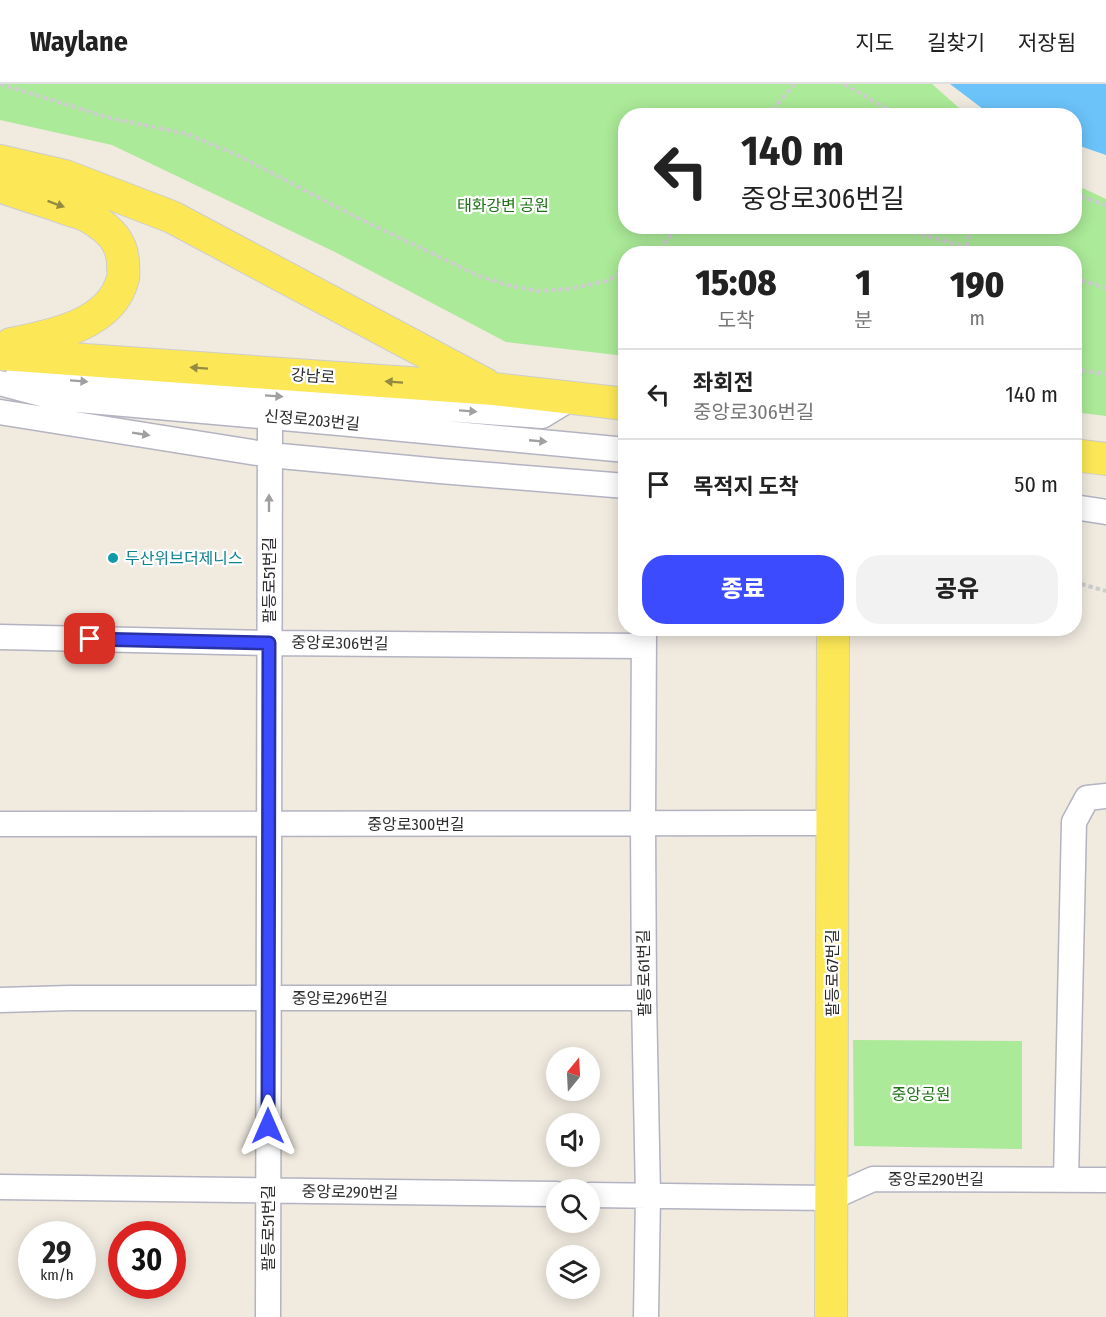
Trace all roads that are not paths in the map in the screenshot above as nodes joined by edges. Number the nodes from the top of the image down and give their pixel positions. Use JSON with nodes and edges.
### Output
{"nodes":[{"id":1,"x":0,"y":161,"type":"edge"},
{"id":2,"x":0,"y":186,"type":"edge"},
{"id":3,"x":0,"y":347,"type":"edge"},
{"id":4,"x":0,"y":354,"type":"edge"},
{"id":5,"x":0,"y":376,"type":"edge"},
{"id":6,"x":0,"y":382,"type":"edge"},
{"id":7,"x":494,"y":389,"type":"junction"},
{"id":8,"x":570,"y":399,"type":"junction"},
{"id":9,"x":618,"y":403,"type":"edge"},
{"id":10,"x":0,"y":412,"type":"edge"},
{"id":11,"x":270,"y":417,"type":"junction"},
{"id":12,"x":618,"y":449,"type":"edge"},
{"id":13,"x":270,"y":455,"type":"junction"},
{"id":14,"x":1082,"y":456,"type":"edge"},
{"id":15,"x":1106,"y":459,"type":"edge"},
{"id":16,"x":618,"y":485,"type":"edge"},
{"id":17,"x":1082,"y":508,"type":"edge"},
{"id":18,"x":1106,"y":512,"type":"edge"},
{"id":19,"x":834,"y":636,"type":"edge"},
{"id":20,"x":0,"y":637,"type":"edge"},
{"id":21,"x":644,"y":637,"type":"edge"},
{"id":22,"x":269,"y":643,"type":"junction"},
{"id":23,"x":1106,"y":796,"type":"edge"},
{"id":24,"x":643,"y":823,"type":"junction"},
{"id":25,"x":833,"y":823,"type":"junction"},
{"id":26,"x":0,"y":824,"type":"edge"},
{"id":27,"x":269,"y":824,"type":"junction"},
{"id":28,"x":268,"y":998,"type":"junction"},
{"id":29,"x":644,"y":998,"type":"junction"},
{"id":30,"x":0,"y":1000,"type":"edge"},
{"id":31,"x":1066,"y":1179,"type":"junction"},
{"id":32,"x":1106,"y":1179,"type":"edge"},
{"id":33,"x":0,"y":1187,"type":"edge"},
{"id":34,"x":268,"y":1191,"type":"junction"},
{"id":35,"x":546,"y":1194,"type":"edge"},
{"id":36,"x":600,"y":1195,"type":"edge"},
{"id":37,"x":648,"y":1196,"type":"junction"},
{"id":38,"x":831,"y":1198,"type":"junction"},
{"id":39,"x":268,"y":1317,"type":"edge"},
{"id":40,"x":646,"y":1317,"type":"edge"},
{"id":41,"x":831,"y":1317,"type":"edge"}],
"edges":[{"from":1,"to":7,"type":"main road"},
{"from":2,"to":3,"type":"main road","one_way":true},
{"from":7,"to":4,"type":"main road","name":"강남로","one_way":true},
{"from":5,"to":8,"type":"street","one_way":true},
{"from":6,"to":11,"type":"street","name":"신정로203번길"},
{"from":7,"to":8,"type":"main road","name":"강남로"},
{"from":8,"to":9,"type":"main road","name":"강남로"},
{"from":10,"to":13,"type":"street","one_way":true},
{"from":11,"to":12,"type":"street","name":"신정로203번길","one_way":true},
{"from":11,"to":13,"type":"street","name":"팔등로51번길"},
{"from":13,"to":16,"type":"street"},
{"from":22,"to":13,"type":"street","name":"팔등로51번길","one_way":true},
{"from":14,"to":15,"type":"main road"},
{"from":17,"to":18,"type":"street"},
{"from":19,"to":25,"type":"main road","name":"팔등로67번길"},
{"from":20,"to":22,"type":"street","name":"중앙로306번길"},
{"from":21,"to":22,"type":"street","name":"중앙로306번길"},
{"from":21,"to":24,"type":"street","name":"팔등로61번길"},
{"from":22,"to":27,"type":"street","name":"팔등로51번길"},
{"from":23,"to":31,"type":"street"},
{"from":24,"to":25,"type":"street","name":"중앙로300번길"},
{"from":24,"to":27,"type":"street","name":"중앙로300번길"},
{"from":24,"to":29,"type":"street","name":"팔등로61번길"},
{"from":25,"to":38,"type":"main road","name":"팔등로67번길"},
{"from":26,"to":27,"type":"street","name":"중앙로300번길"},
{"from":27,"to":28,"type":"street","name":"팔등로51번길"},
{"from":28,"to":29,"type":"street","name":"중앙로296번길"},
{"from":28,"to":30,"type":"street","name":"중앙로296번길"},
{"from":28,"to":34,"type":"street","name":"팔등로51번길"},
{"from":29,"to":37,"type":"street","name":"팔등로61번길"},
{"from":31,"to":32,"type":"street","name":"중앙로290번길"},
{"from":31,"to":38,"type":"street","name":"중앙로290번길"},
{"from":33,"to":34,"type":"street","name":"중앙로290번길"},
{"from":34,"to":35,"type":"street","name":"중앙로290번길"},
{"from":34,"to":39,"type":"street","name":"팔등로51번길"},
{"from":36,"to":37,"type":"street","name":"중앙로290번길"},
{"from":37,"to":38,"type":"street","name":"중앙로290번길"},
{"from":37,"to":40,"type":"street","name":"팔등로61번길"},
{"from":38,"to":41,"type":"main road","name":"팔등로67번길"}]}
